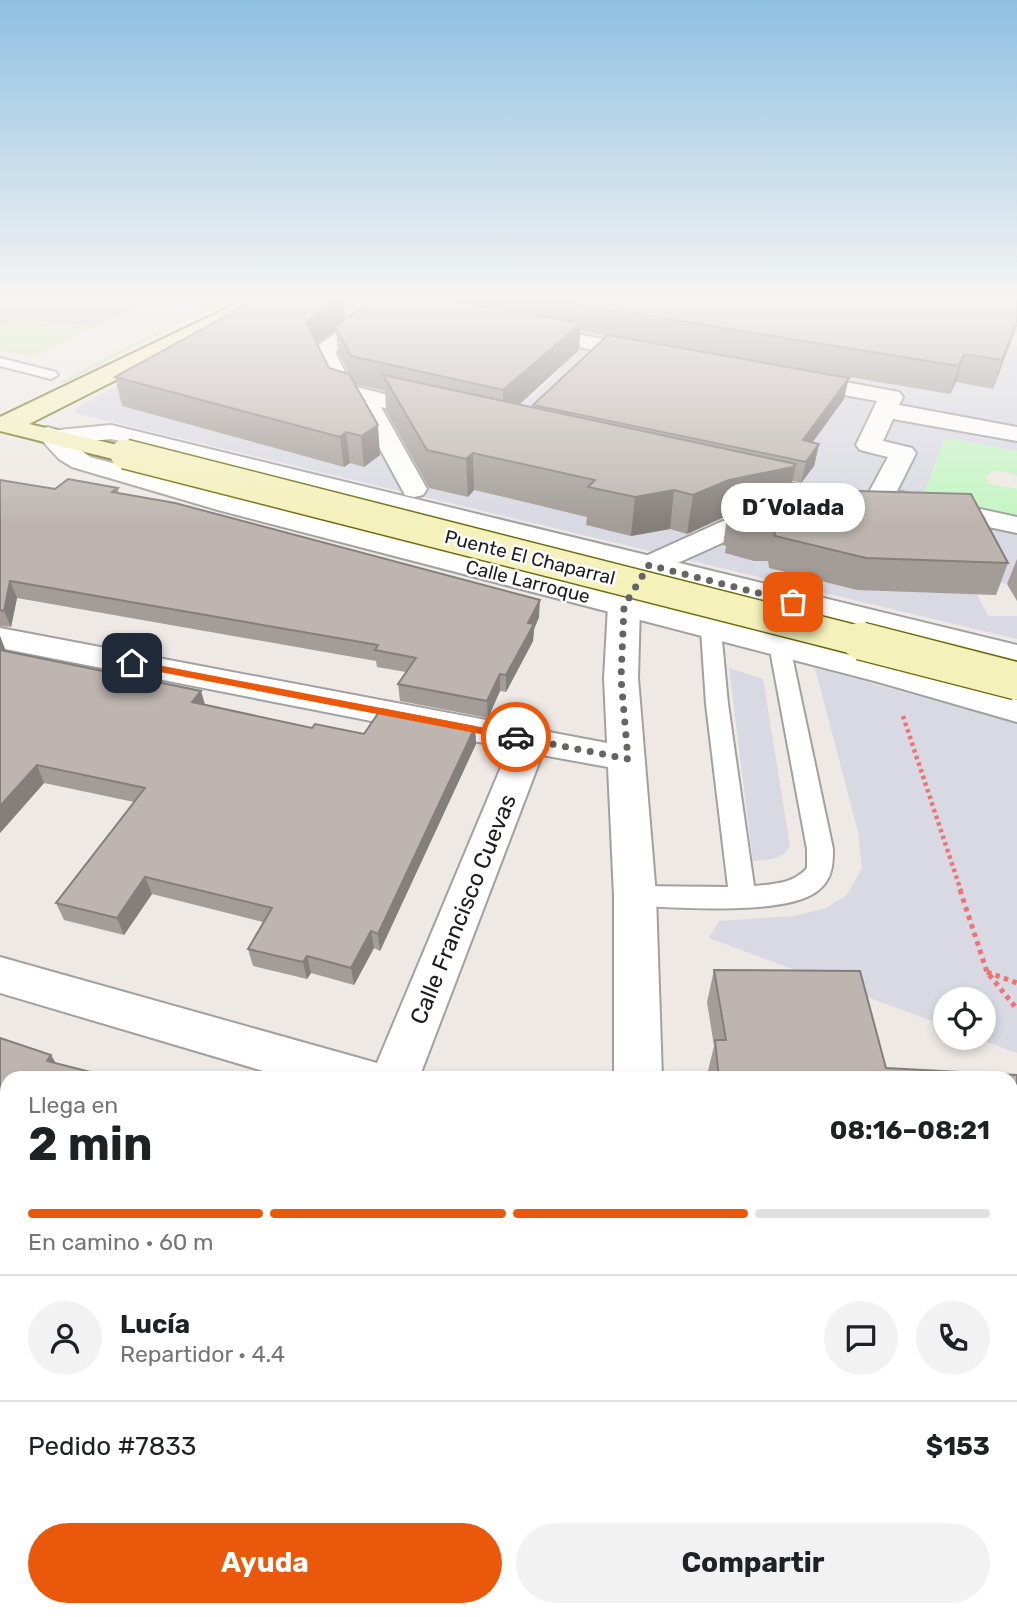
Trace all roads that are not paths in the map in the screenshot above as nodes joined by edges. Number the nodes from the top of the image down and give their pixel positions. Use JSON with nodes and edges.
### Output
{"nodes":[{"id":1,"x":45,"y":373,"type":"edge"},
{"id":2,"x":54,"y":373,"type":"edge"},
{"id":3,"x":109,"y":373,"type":"edge"},
{"id":4,"x":334,"y":373,"type":"edge"},
{"id":5,"x":51,"y":375,"type":"junction"},
{"id":6,"x":775,"y":386,"type":"edge"},
{"id":7,"x":19,"y":391,"type":"dead end"},
{"id":8,"x":363,"y":396,"type":"junction"},
{"id":9,"x":884,"y":413,"type":"junction"},
{"id":10,"x":456,"y":418,"type":"edge"},
{"id":11,"x":2,"y":426,"type":"edge"},
{"id":12,"x":1017,"y":434,"type":"edge"},
{"id":13,"x":54,"y":435,"type":"junction"},
{"id":14,"x":125,"y":454,"type":"joint"},
{"id":15,"x":711,"y":473,"type":"edge"},
{"id":16,"x":414,"y":489,"type":"dead end"},
{"id":17,"x":881,"y":496,"type":"junction"},
{"id":18,"x":843,"y":503,"type":"junction"},
{"id":19,"x":1017,"y":526,"type":"edge"},
{"id":20,"x":649,"y":565,"type":"junction"},
{"id":21,"x":769,"y":596,"type":"junction"},
{"id":22,"x":624,"y":606,"type":"junction"},
{"id":23,"x":711,"y":630,"type":"junction"},
{"id":24,"x":0,"y":638,"type":"edge"},
{"id":25,"x":779,"y":647,"type":"junction"},
{"id":26,"x":1017,"y":655,"type":"edge"},
{"id":27,"x":1017,"y":681,"type":"edge"},
{"id":28,"x":1017,"y":711,"type":"edge"},
{"id":29,"x":530,"y":740,"type":"junction"},
{"id":30,"x":628,"y":759,"type":"junction"},
{"id":31,"x":635,"y":896,"type":"junction"},
{"id":32,"x":742,"y":896,"type":"junction"},
{"id":33,"x":0,"y":975,"type":"edge"},
{"id":34,"x":336,"y":1071,"type":"edge"},
{"id":35,"x":398,"y":1071,"type":"edge"},
{"id":36,"x":638,"y":1071,"type":"edge"}],
"edges":[{"from":1,"to":5,"type":"lane"},
{"from":2,"to":5,"type":"main road"},
{"from":3,"to":11,"type":"main road"},
{"from":4,"to":8,"type":"street"},
{"from":5,"to":7,"type":"main road"},
{"from":6,"to":9,"type":"street"},
{"from":8,"to":10,"type":"street"},
{"from":8,"to":16,"type":"street"},
{"from":9,"to":12,"type":"street"},
{"from":9,"to":17,"type":"street"},
{"from":11,"to":13,"type":"main road","name":"Calle Larroque"},
{"from":13,"to":14,"type":"main road","name":"Calle Larroque"},
{"from":13,"to":20,"type":"street","name":"Calle Larroque"},
{"from":13,"to":22,"type":"street","name":"Calle Larroque"},
{"from":14,"to":27,"type":"main road","name":"Puente El Chaparral","bridge":true},
{"from":15,"to":18,"type":"street"},
{"from":17,"to":18,"type":"street"},
{"from":17,"to":19,"type":"street"},
{"from":18,"to":20,"type":"street"},
{"from":20,"to":21,"type":"street","name":"Calle Larroque"},
{"from":20,"to":22,"type":"street"},
{"from":21,"to":25,"type":"lane"},
{"from":21,"to":26,"type":"street","name":"Calle Larroque"},
{"from":22,"to":23,"type":"street","name":"Calle Larroque"},
{"from":22,"to":30,"type":"street"},
{"from":23,"to":25,"type":"street","name":"Calle Larroque"},
{"from":23,"to":32,"type":"lane"},
{"from":24,"to":29,"type":"street"},
{"from":25,"to":28,"type":"street","name":"Calle Larroque"},
{"from":25,"to":32,"type":"lane"},
{"from":29,"to":30,"type":"street"},
{"from":29,"to":35,"type":"street","name":"Calle Francisco Cuevas"},
{"from":30,"to":31,"type":"street"},
{"from":31,"to":32,"type":"lane"},
{"from":31,"to":36,"type":"street"},
{"from":33,"to":34,"type":"street"}]}
